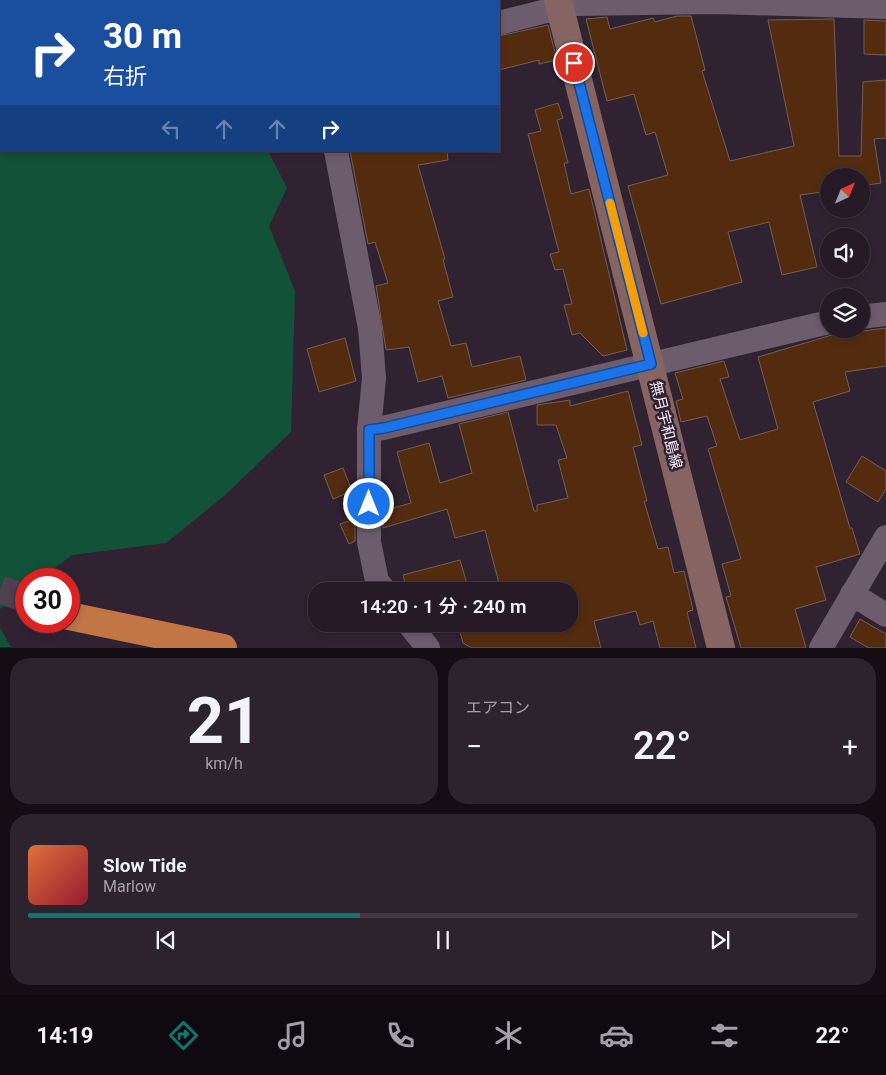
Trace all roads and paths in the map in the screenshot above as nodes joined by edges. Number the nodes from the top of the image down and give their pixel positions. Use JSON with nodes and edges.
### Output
{"nodes":[{"id":1,"x":559,"y":4,"type":"edge"},
{"id":2,"x":886,"y":7,"type":"edge"},
{"id":3,"x":500,"y":23,"type":"edge"},
{"id":4,"x":336,"y":152,"type":"edge"},
{"id":5,"x":886,"y":314,"type":"edge"},
{"id":6,"x":870,"y":316,"type":"edge"},
{"id":7,"x":820,"y":324,"type":"edge"},
{"id":8,"x":651,"y":364,"type":"junction"},
{"id":9,"x":369,"y":430,"type":"junction"},
{"id":10,"x":886,"y":537,"type":"edge"},
{"id":11,"x":378,"y":582,"type":"edge"},
{"id":12,"x":852,"y":594,"type":"junction"},
{"id":13,"x":886,"y":614,"type":"edge"},
{"id":14,"x":80,"y":618,"type":"edge"},
{"id":15,"x":80,"y":620,"type":"edge"},
{"id":16,"x":416,"y":632,"type":"edge"},
{"id":17,"x":149,"y":648,"type":"edge"},
{"id":18,"x":223,"y":648,"type":"edge"},
{"id":19,"x":428,"y":648,"type":"edge"},
{"id":20,"x":721,"y":648,"type":"edge"},
{"id":21,"x":821,"y":648,"type":"edge"}],
"edges":[{"from":1,"to":2,"type":"street"},
{"from":1,"to":3,"type":"street"},
{"from":1,"to":8,"type":"main road","name":"無月宇和島線"},
{"from":4,"to":9,"type":"street"},
{"from":5,"to":6,"type":"street"},
{"from":7,"to":8,"type":"street"},
{"from":8,"to":9,"type":"street"},
{"from":8,"to":20,"type":"main road","name":"無月宇和島線"},
{"from":9,"to":11,"type":"street"},
{"from":10,"to":12,"type":"street"},
{"from":12,"to":13,"type":"street"},
{"from":12,"to":21,"type":"street"},
{"from":14,"to":18,"type":"highway"},
{"from":15,"to":17,"type":"highway"},
{"from":16,"to":19,"type":"street"}]}
